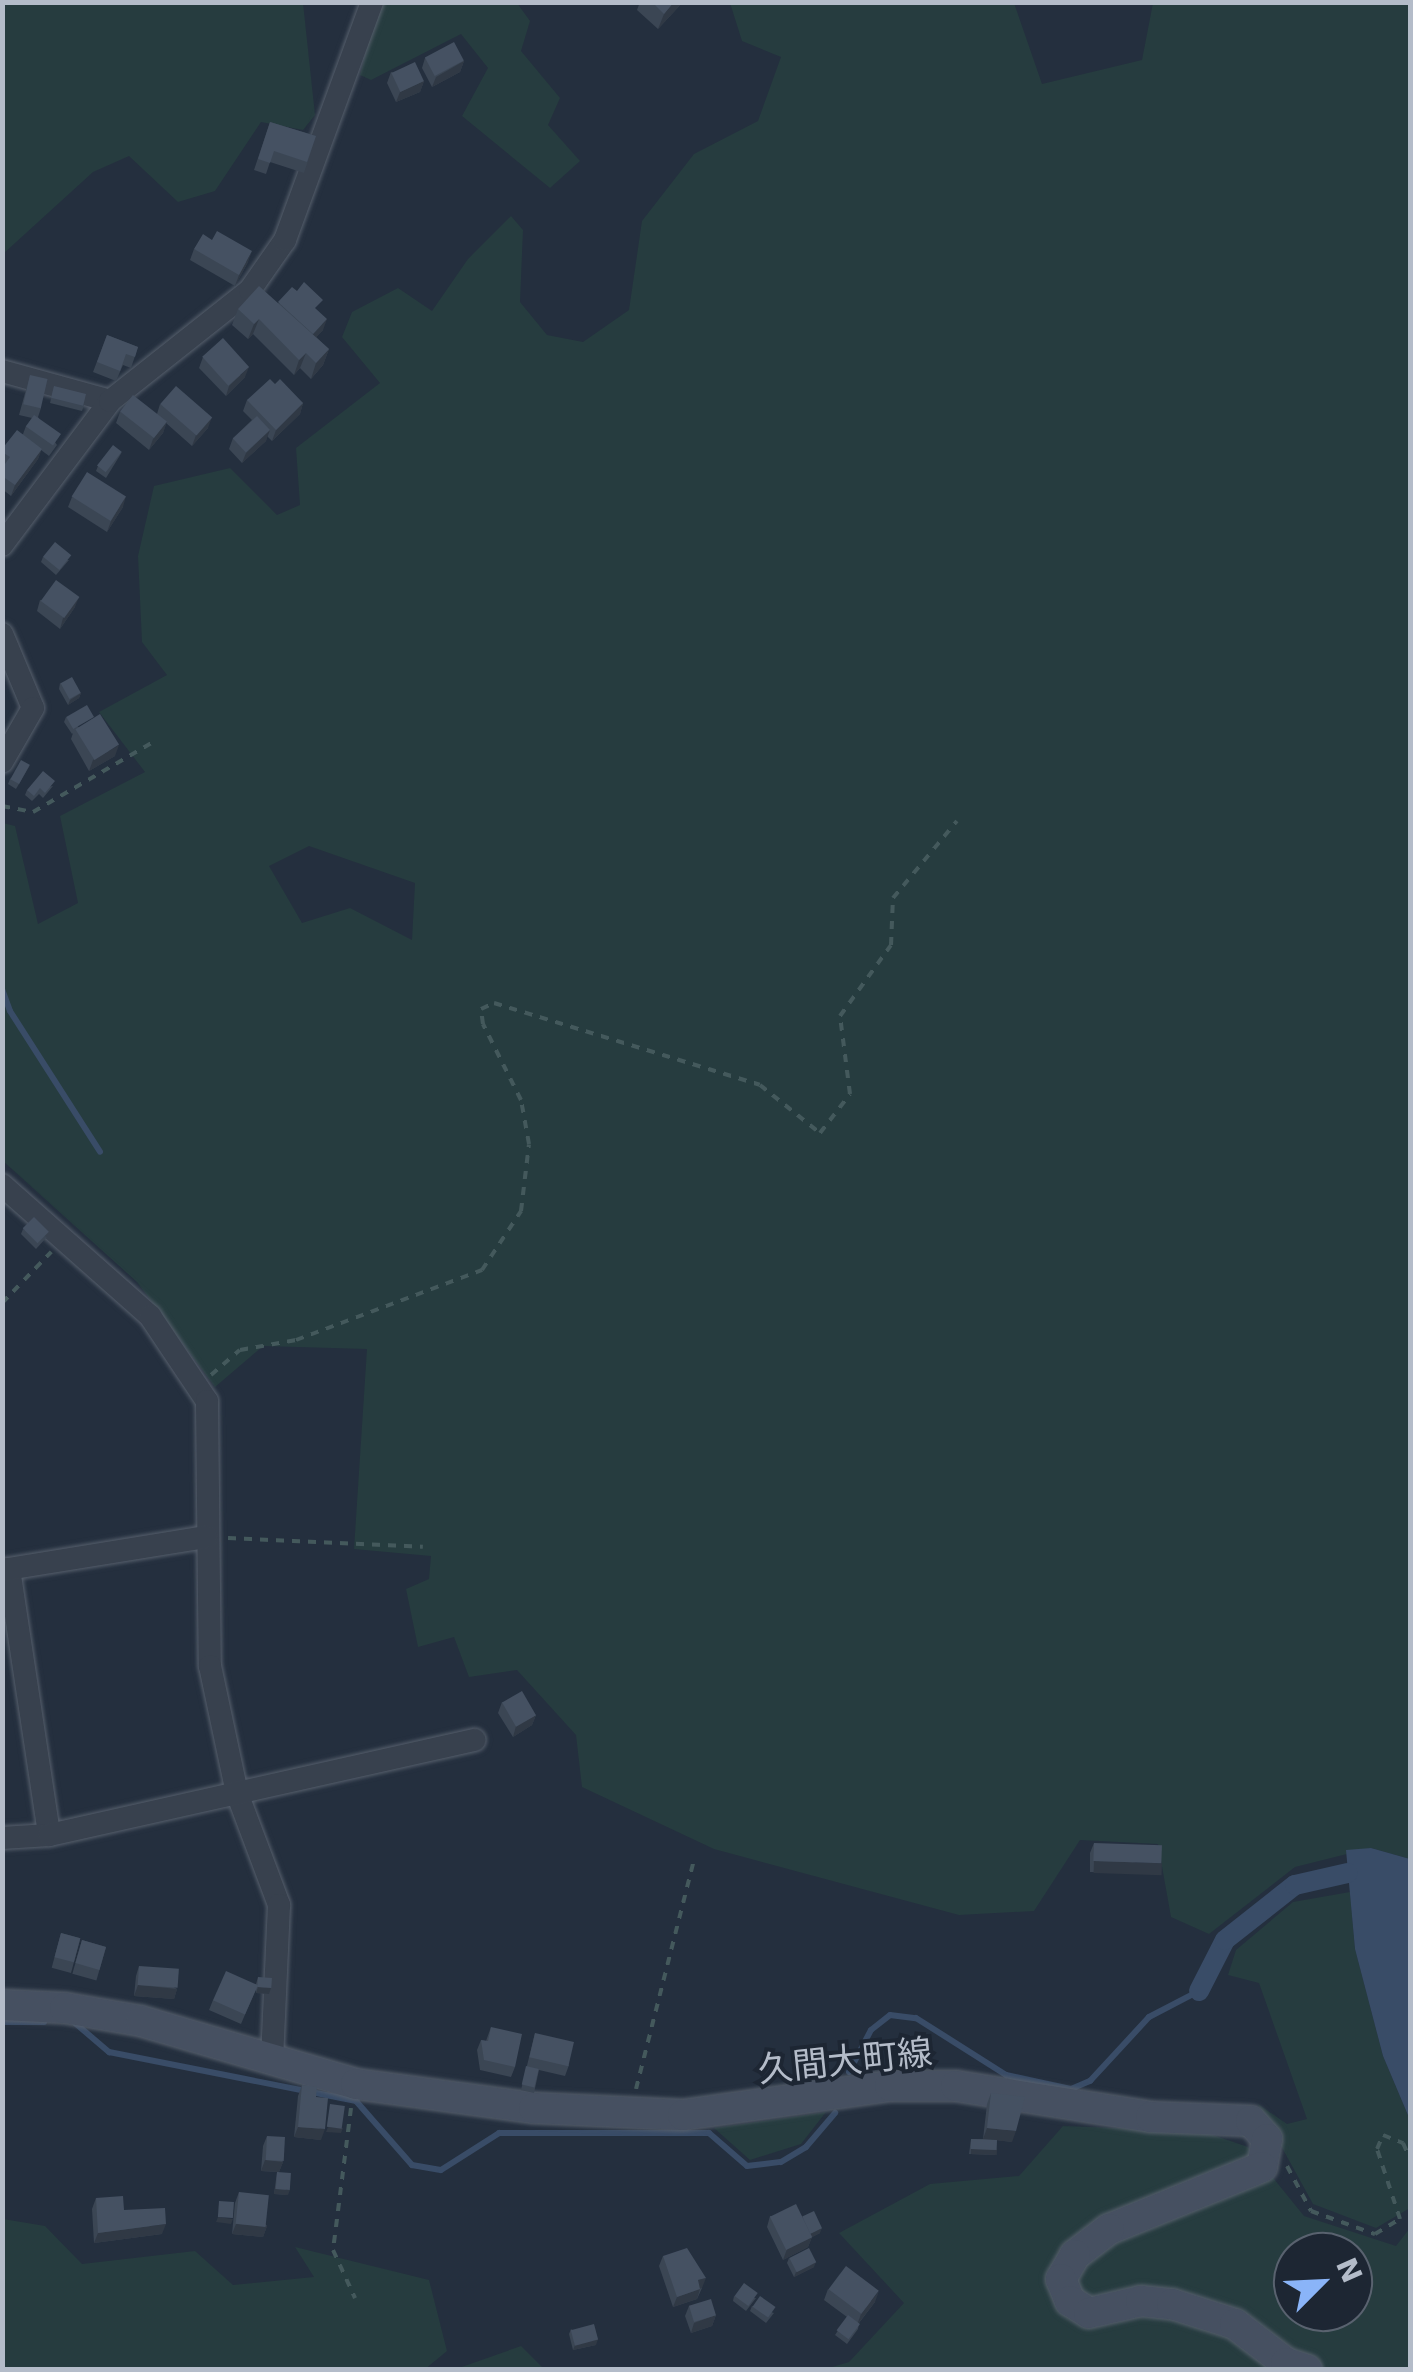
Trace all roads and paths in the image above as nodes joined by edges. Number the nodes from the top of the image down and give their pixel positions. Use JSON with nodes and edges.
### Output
{"nodes":[{"id":1,"x":372,"y":2,"type":"edge"},
{"id":2,"x":2,"y":371,"type":"edge"},
{"id":3,"x":110,"y":401,"type":"junction"},
{"id":4,"x":2,"y":546,"type":"edge"},
{"id":5,"x":2,"y":634,"type":"edge"},
{"id":6,"x":155,"y":741,"type":"dead end"},
{"id":7,"x":2,"y":762,"type":"edge"},
{"id":8,"x":2,"y":806,"type":"edge"},
{"id":9,"x":956,"y":820,"type":"dead end"},
{"id":10,"x":2,"y":1185,"type":"edge"},
{"id":11,"x":65,"y":1238,"type":"junction"},
{"id":12,"x":2,"y":1303,"type":"edge"},
{"id":13,"x":200,"y":1385,"type":"junction"},
{"id":14,"x":206,"y":1537,"type":"junction"},
{"id":15,"x":422,"y":1547,"type":"dead end"},
{"id":16,"x":8,"y":1564,"type":"edge"},
{"id":17,"x":475,"y":1740,"type":"dead end"},
{"id":18,"x":238,"y":1793,"type":"junction"},
{"id":19,"x":48,"y":1835,"type":"junction"},
{"id":20,"x":2,"y":1838,"type":"edge"},
{"id":21,"x":693,"y":1863,"type":"dead end"},
{"id":22,"x":2,"y":2006,"type":"edge"},
{"id":23,"x":272,"y":2060,"type":"junction"},
{"id":24,"x":350,"y":2111,"type":"dead end"},
{"id":25,"x":630,"y":2113,"type":"junction"},
{"id":26,"x":1266,"y":2139,"type":"junction"},
{"id":27,"x":1410,"y":2159,"type":"edge"},
{"id":28,"x":355,"y":2298,"type":"dead end"},
{"id":29,"x":1307,"y":2370,"type":"edge"}],
"edges":[{"from":1,"to":3,"type":"street"},
{"from":2,"to":3,"type":"street"},
{"from":3,"to":4,"type":"street"},
{"from":5,"to":7,"type":"street"},
{"from":6,"to":8,"type":"path"},
{"from":9,"to":13,"type":"path"},
{"from":10,"to":11,"type":"street"},
{"from":11,"to":12,"type":"path"},
{"from":11,"to":13,"type":"street"},
{"from":13,"to":14,"type":"street"},
{"from":14,"to":15,"type":"path"},
{"from":14,"to":16,"type":"street"},
{"from":14,"to":18,"type":"street"},
{"from":16,"to":19,"type":"street"},
{"from":17,"to":18,"type":"street"},
{"from":18,"to":19,"type":"street"},
{"from":18,"to":23,"type":"street"},
{"from":19,"to":20,"type":"street"},
{"from":21,"to":25,"type":"path"},
{"from":22,"to":23,"type":"main road","name":"久間大町線"},
{"from":23,"to":25,"type":"main road","name":"久間大町線"},
{"from":24,"to":28,"type":"path"},
{"from":25,"to":26,"type":"main road","name":"久間大町線"},
{"from":26,"to":27,"type":"path"},
{"from":26,"to":29,"type":"main road"}]}
